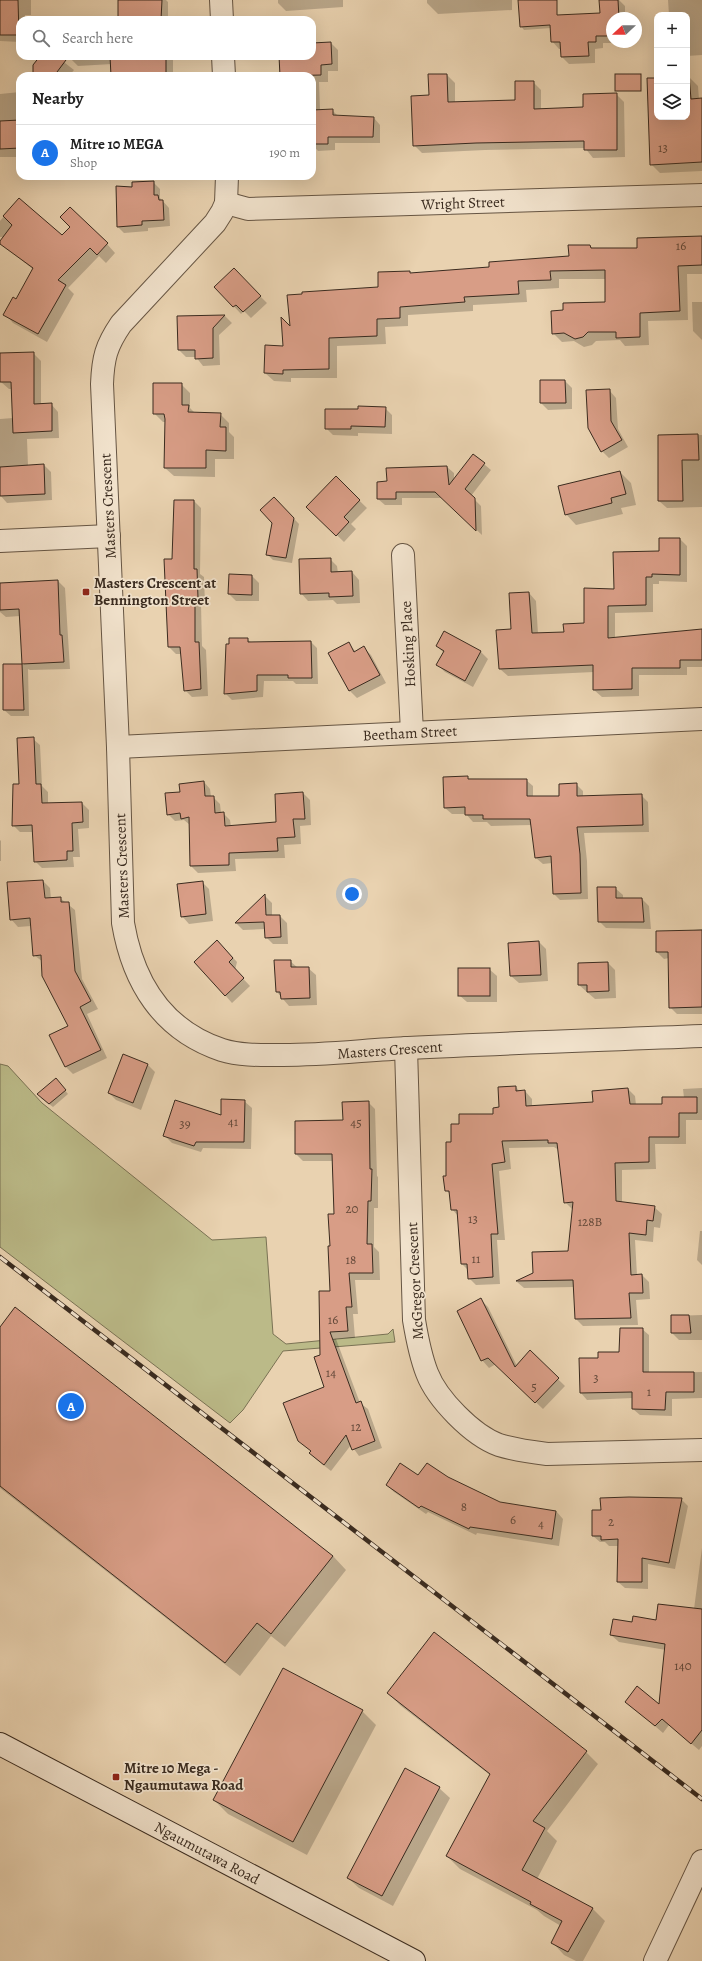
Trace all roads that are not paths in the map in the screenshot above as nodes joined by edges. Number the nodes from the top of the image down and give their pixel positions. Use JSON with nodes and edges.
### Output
{"nodes":[{"id":1,"x":221,"y":0,"type":"edge"},
{"id":2,"x":222,"y":16,"type":"edge"},
{"id":3,"x":223,"y":60,"type":"edge"},
{"id":4,"x":224,"y":72,"type":"edge"},
{"id":5,"x":227,"y":180,"type":"edge"},
{"id":6,"x":702,"y":195,"type":"edge"},
{"id":7,"x":226,"y":203,"type":"junction"},
{"id":8,"x":109,"y":536,"type":"junction"},
{"id":9,"x":0,"y":541,"type":"edge"},
{"id":10,"x":403,"y":555,"type":"dead end"},
{"id":11,"x":702,"y":719,"type":"edge"},
{"id":12,"x":412,"y":732,"type":"junction"},
{"id":13,"x":118,"y":747,"type":"junction"},
{"id":14,"x":702,"y":1036,"type":"edge"},
{"id":15,"x":406,"y":1048,"type":"junction"},
{"id":16,"x":702,"y":1450,"type":"edge"},
{"id":17,"x":0,"y":1744,"type":"edge"},
{"id":18,"x":702,"y":1861,"type":"edge"},
{"id":19,"x":414,"y":1961,"type":"edge"},
{"id":20,"x":655,"y":1961,"type":"edge"}],
"edges":[{"from":1,"to":2,"type":"street"},
{"from":3,"to":4,"type":"street"},
{"from":5,"to":7,"type":"street"},
{"from":6,"to":7,"type":"street","name":"Wright Street"},
{"from":7,"to":8,"type":"street","name":"Masters Crescent"},
{"from":8,"to":9,"type":"street"},
{"from":8,"to":13,"type":"street","name":"Masters Crescent"},
{"from":10,"to":12,"type":"street","name":"Hosking Place"},
{"from":11,"to":12,"type":"street","name":"Beetham Street"},
{"from":12,"to":13,"type":"street","name":"Beetham Street"},
{"from":13,"to":15,"type":"street","name":"Masters Crescent"},
{"from":14,"to":15,"type":"street","name":"Masters Crescent"},
{"from":15,"to":16,"type":"street","name":"McGregor Crescent"},
{"from":17,"to":19,"type":"street","name":"Ngaumutawa Road"},
{"from":18,"to":20,"type":"street"}]}
